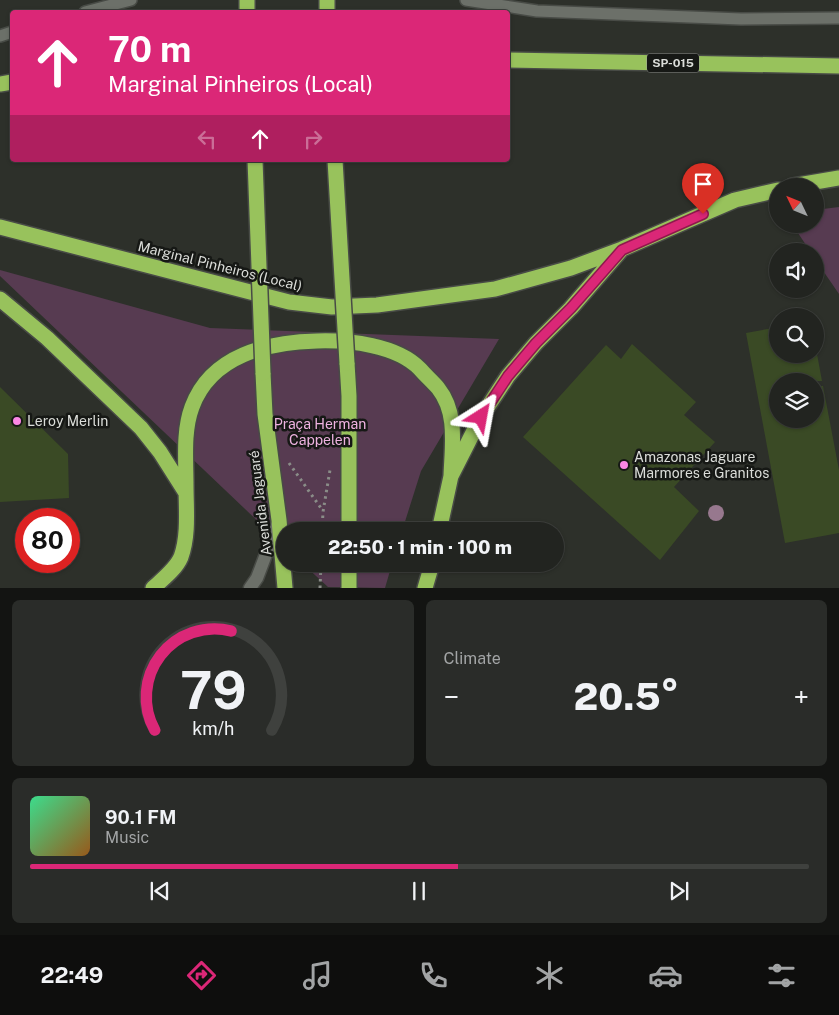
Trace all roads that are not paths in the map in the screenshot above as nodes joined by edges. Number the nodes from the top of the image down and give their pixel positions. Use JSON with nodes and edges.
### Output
{"nodes":[{"id":1,"x":131,"y":0,"type":"edge"},
{"id":2,"x":466,"y":0,"type":"edge"},
{"id":3,"x":93,"y":10,"type":"edge"},
{"id":4,"x":839,"y":18,"type":"edge"},
{"id":5,"x":510,"y":60,"type":"edge"},
{"id":6,"x":839,"y":66,"type":"edge"},
{"id":7,"x":255,"y":162,"type":"edge"},
{"id":8,"x":335,"y":162,"type":"edge"},
{"id":9,"x":839,"y":178,"type":"edge"},
{"id":10,"x":824,"y":181,"type":"edge"},
{"id":11,"x":769,"y":192,"type":"edge"},
{"id":12,"x":0,"y":228,"type":"edge"},
{"id":13,"x":622,"y":250,"type":"junction"},
{"id":14,"x":0,"y":299,"type":"edge"},
{"id":15,"x":451,"y":476,"type":"junction"},
{"id":16,"x":186,"y":494,"type":"junction"},
{"id":17,"x":279,"y":520,"type":"junction"},
{"id":18,"x":349,"y":522,"type":"edge"},
{"id":19,"x":441,"y":522,"type":"edge"},
{"id":20,"x":349,"y":572,"type":"edge"},
{"id":21,"x":430,"y":572,"type":"edge"},
{"id":22,"x":153,"y":588,"type":"edge"},
{"id":23,"x":250,"y":588,"type":"edge"},
{"id":24,"x":285,"y":588,"type":"edge"},
{"id":25,"x":349,"y":588,"type":"edge"},
{"id":26,"x":425,"y":588,"type":"edge"}],
"edges":[{"from":1,"to":3,"type":"lane"},
{"from":2,"to":4,"type":"lane"},
{"from":5,"to":6,"type":"highway","number":"SP-015"},
{"from":7,"to":17,"type":"highway","name":"Avenida Jaguaré","bridge":true},
{"from":8,"to":18,"type":"highway","bridge":true},
{"from":9,"to":10,"type":"highway"},
{"from":11,"to":13,"type":"highway","name":"Marginal Pinheiros (Local)"},
{"from":12,"to":13,"type":"highway","name":"Marginal Pinheiros (Local)"},
{"from":13,"to":15,"type":"highway"},
{"from":14,"to":16,"type":"highway"},
{"from":15,"to":16,"type":"highway"},
{"from":15,"to":19,"type":"highway"},
{"from":16,"to":22,"type":"highway"},
{"from":17,"to":23,"type":"street"},
{"from":17,"to":24,"type":"highway","name":"Avenida Jaguaré"},
{"from":20,"to":25,"type":"highway"},
{"from":21,"to":26,"type":"highway"}]}
